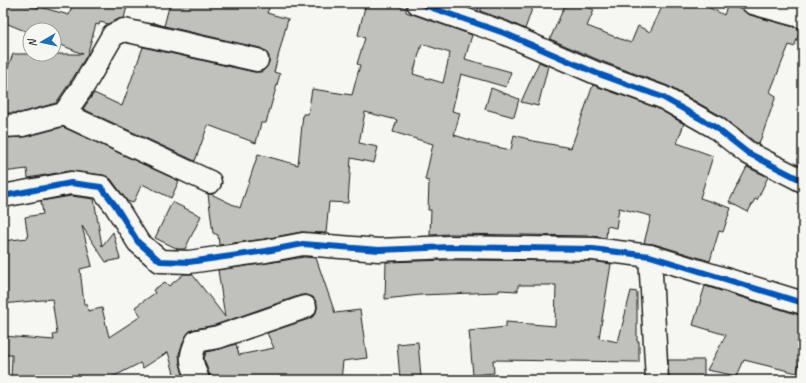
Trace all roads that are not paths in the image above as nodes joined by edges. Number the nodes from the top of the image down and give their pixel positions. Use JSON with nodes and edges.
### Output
{"nodes":[{"id":1,"x":418,"y":3,"type":"edge"},
{"id":2,"x":753,"y":3,"type":"edge"},
{"id":3,"x":803,"y":17,"type":"edge"},
{"id":4,"x":257,"y":60,"type":"dead end"},
{"id":5,"x":64,"y":114,"type":"junction"},
{"id":6,"x":3,"y":126,"type":"edge"},
{"id":7,"x":803,"y":181,"type":"edge"},
{"id":8,"x":210,"y":182,"type":"dead end"},
{"id":9,"x":3,"y":196,"type":"edge"},
{"id":10,"x":650,"y":256,"type":"junction"},
{"id":11,"x":803,"y":303,"type":"edge"},
{"id":12,"x":305,"y":307,"type":"dead end"},
{"id":13,"x":198,"y":380,"type":"edge"},
{"id":14,"x":657,"y":380,"type":"edge"}],
"edges":[{"from":1,"to":7,"type":"street"},
{"from":2,"to":3,"type":"street"},
{"from":4,"to":5,"type":"street"},
{"from":5,"to":6,"type":"street"},
{"from":5,"to":8,"type":"street"},
{"from":9,"to":10,"type":"street"},
{"from":10,"to":11,"type":"street"},
{"from":10,"to":14,"type":"street"},
{"from":12,"to":13,"type":"street"}]}
